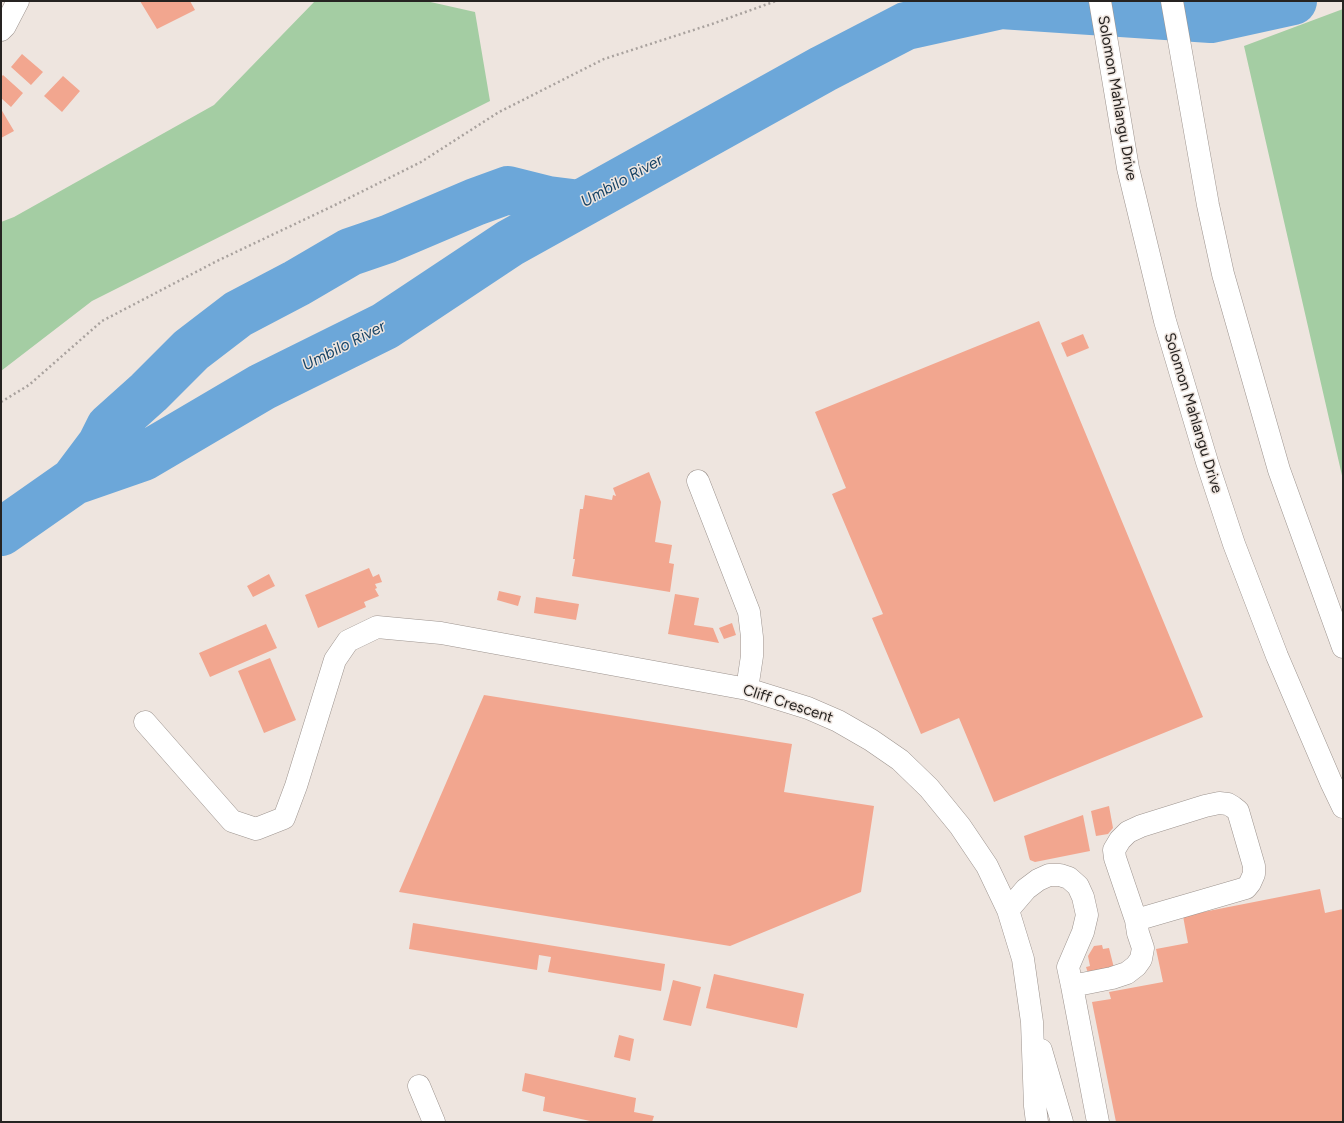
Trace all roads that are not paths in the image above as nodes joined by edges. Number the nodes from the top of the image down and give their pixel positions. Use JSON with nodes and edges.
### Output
{"nodes":[{"id":1,"x":18,"y":1,"type":"edge"},
{"id":2,"x":1100,"y":1,"type":"edge"},
{"id":3,"x":1172,"y":1,"type":"edge"},
{"id":4,"x":1,"y":30,"type":"edge"},
{"id":5,"x":698,"y":481,"type":"dead end"},
{"id":6,"x":1343,"y":647,"type":"edge"},
{"id":7,"x":748,"y":689,"type":"junction"},
{"id":8,"x":145,"y":722,"type":"dead end"},
{"id":9,"x":1343,"y":807,"type":"edge"},
{"id":10,"x":1008,"y":910,"type":"junction"},
{"id":11,"x":1136,"y":920,"type":"junction"},
{"id":12,"x":1072,"y":986,"type":"junction"},
{"id":13,"x":1032,"y":1022,"type":"junction"},
{"id":14,"x":419,"y":1086,"type":"dead end"},
{"id":15,"x":434,"y":1122,"type":"edge"},
{"id":16,"x":1037,"y":1122,"type":"edge"},
{"id":17,"x":1062,"y":1122,"type":"edge"},
{"id":18,"x":1098,"y":1122,"type":"edge"}],
"edges":[{"from":1,"to":4,"type":"main road"},
{"from":2,"to":9,"type":"main road","name":"Solomon Mahlangu Drive"},
{"from":3,"to":6,"type":"main road"},
{"from":5,"to":7,"type":"main road"},
{"from":7,"to":8,"type":"main road","name":"Cliff Crescent"},
{"from":7,"to":10,"type":"main road","name":"Cliff Crescent"},
{"from":10,"to":12,"type":"main road"},
{"from":10,"to":13,"type":"main road","name":"Cliff Crescent"},
{"from":11,"to":11,"type":"main road"},
{"from":11,"to":12,"type":"main road"},
{"from":12,"to":18,"type":"main road"},
{"from":13,"to":16,"type":"main road","name":"Cliff Crescent"},
{"from":13,"to":17,"type":"main road","name":"Cliff Crescent"},
{"from":14,"to":15,"type":"main road"}]}
